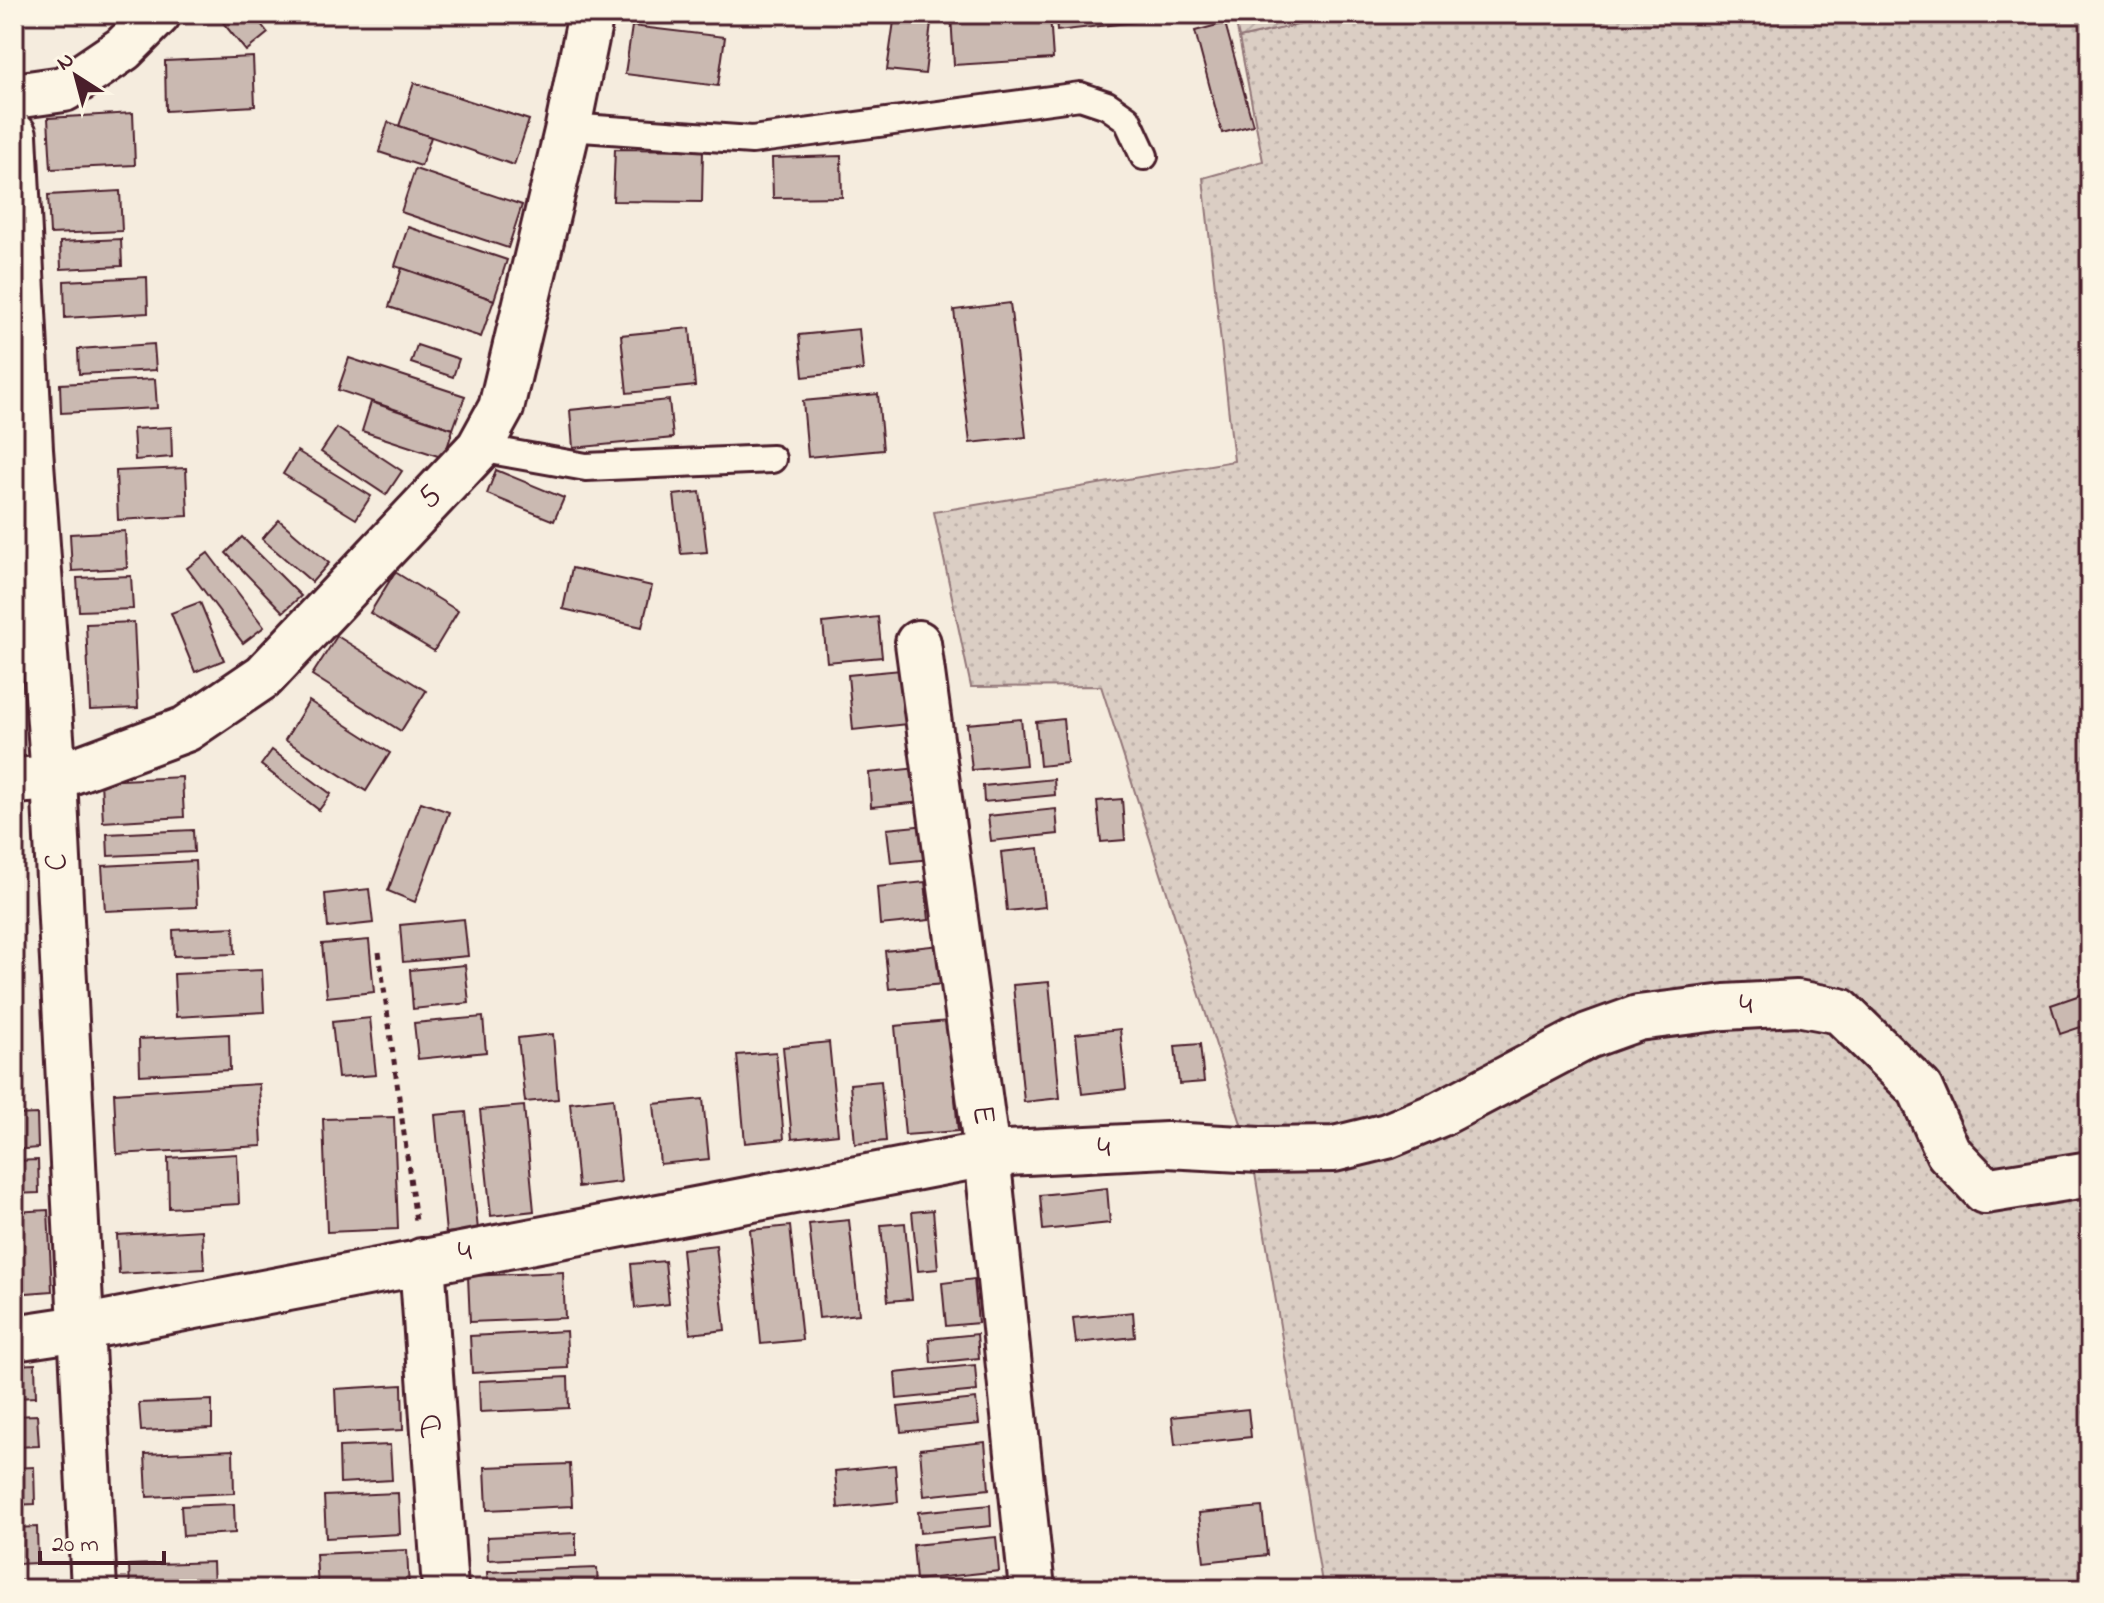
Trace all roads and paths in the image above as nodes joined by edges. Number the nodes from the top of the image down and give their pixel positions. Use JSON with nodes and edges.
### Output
{"nodes":[{"id":1,"x":158,"y":14,"type":"edge"},
{"id":2,"x":591,"y":14,"type":"edge"},
{"id":3,"x":14,"y":96,"type":"edge"},
{"id":4,"x":568,"y":127,"type":"junction"},
{"id":5,"x":14,"y":135,"type":"edge"},
{"id":6,"x":1144,"y":156,"type":"dead end"},
{"id":7,"x":479,"y":448,"type":"junction"},
{"id":8,"x":22,"y":450,"type":"edge"},
{"id":9,"x":772,"y":459,"type":"dead end"},
{"id":10,"x":918,"y":643,"type":"dead end"},
{"id":11,"x":34,"y":780,"type":"edge"},
{"id":12,"x":379,"y":952,"type":"dead end"},
{"id":13,"x":987,"y":1154,"type":"junction"},
{"id":14,"x":2090,"y":1174,"type":"edge"},
{"id":15,"x":422,"y":1261,"type":"junction"},
{"id":16,"x":80,"y":1328,"type":"junction"},
{"id":17,"x":14,"y":1338,"type":"edge"},
{"id":18,"x":94,"y":1589,"type":"edge"},
{"id":19,"x":445,"y":1589,"type":"edge"},
{"id":20,"x":1032,"y":1589,"type":"edge"}],
"edges":[{"from":1,"to":3,"type":"street"},
{"from":2,"to":4,"type":"street","name":"5"},
{"from":4,"to":6,"type":"lane"},
{"from":4,"to":7,"type":"street","name":"5"},
{"from":5,"to":8,"type":"street","name":"C"},
{"from":7,"to":9,"type":"lane"},
{"from":7,"to":11,"type":"street","name":"5"},
{"from":8,"to":11,"type":"street","name":"C"},
{"from":10,"to":13,"type":"street","name":"E"},
{"from":11,"to":16,"type":"street","name":"C"},
{"from":12,"to":15,"type":"path"},
{"from":13,"to":14,"type":"street","name":"4"},
{"from":13,"to":15,"type":"street","name":"4"},
{"from":13,"to":20,"type":"street","name":"E"},
{"from":15,"to":16,"type":"street","name":"4"},
{"from":15,"to":19,"type":"street","name":"D"},
{"from":16,"to":17,"type":"street","name":"4"},
{"from":16,"to":18,"type":"street","name":"C"}]}
